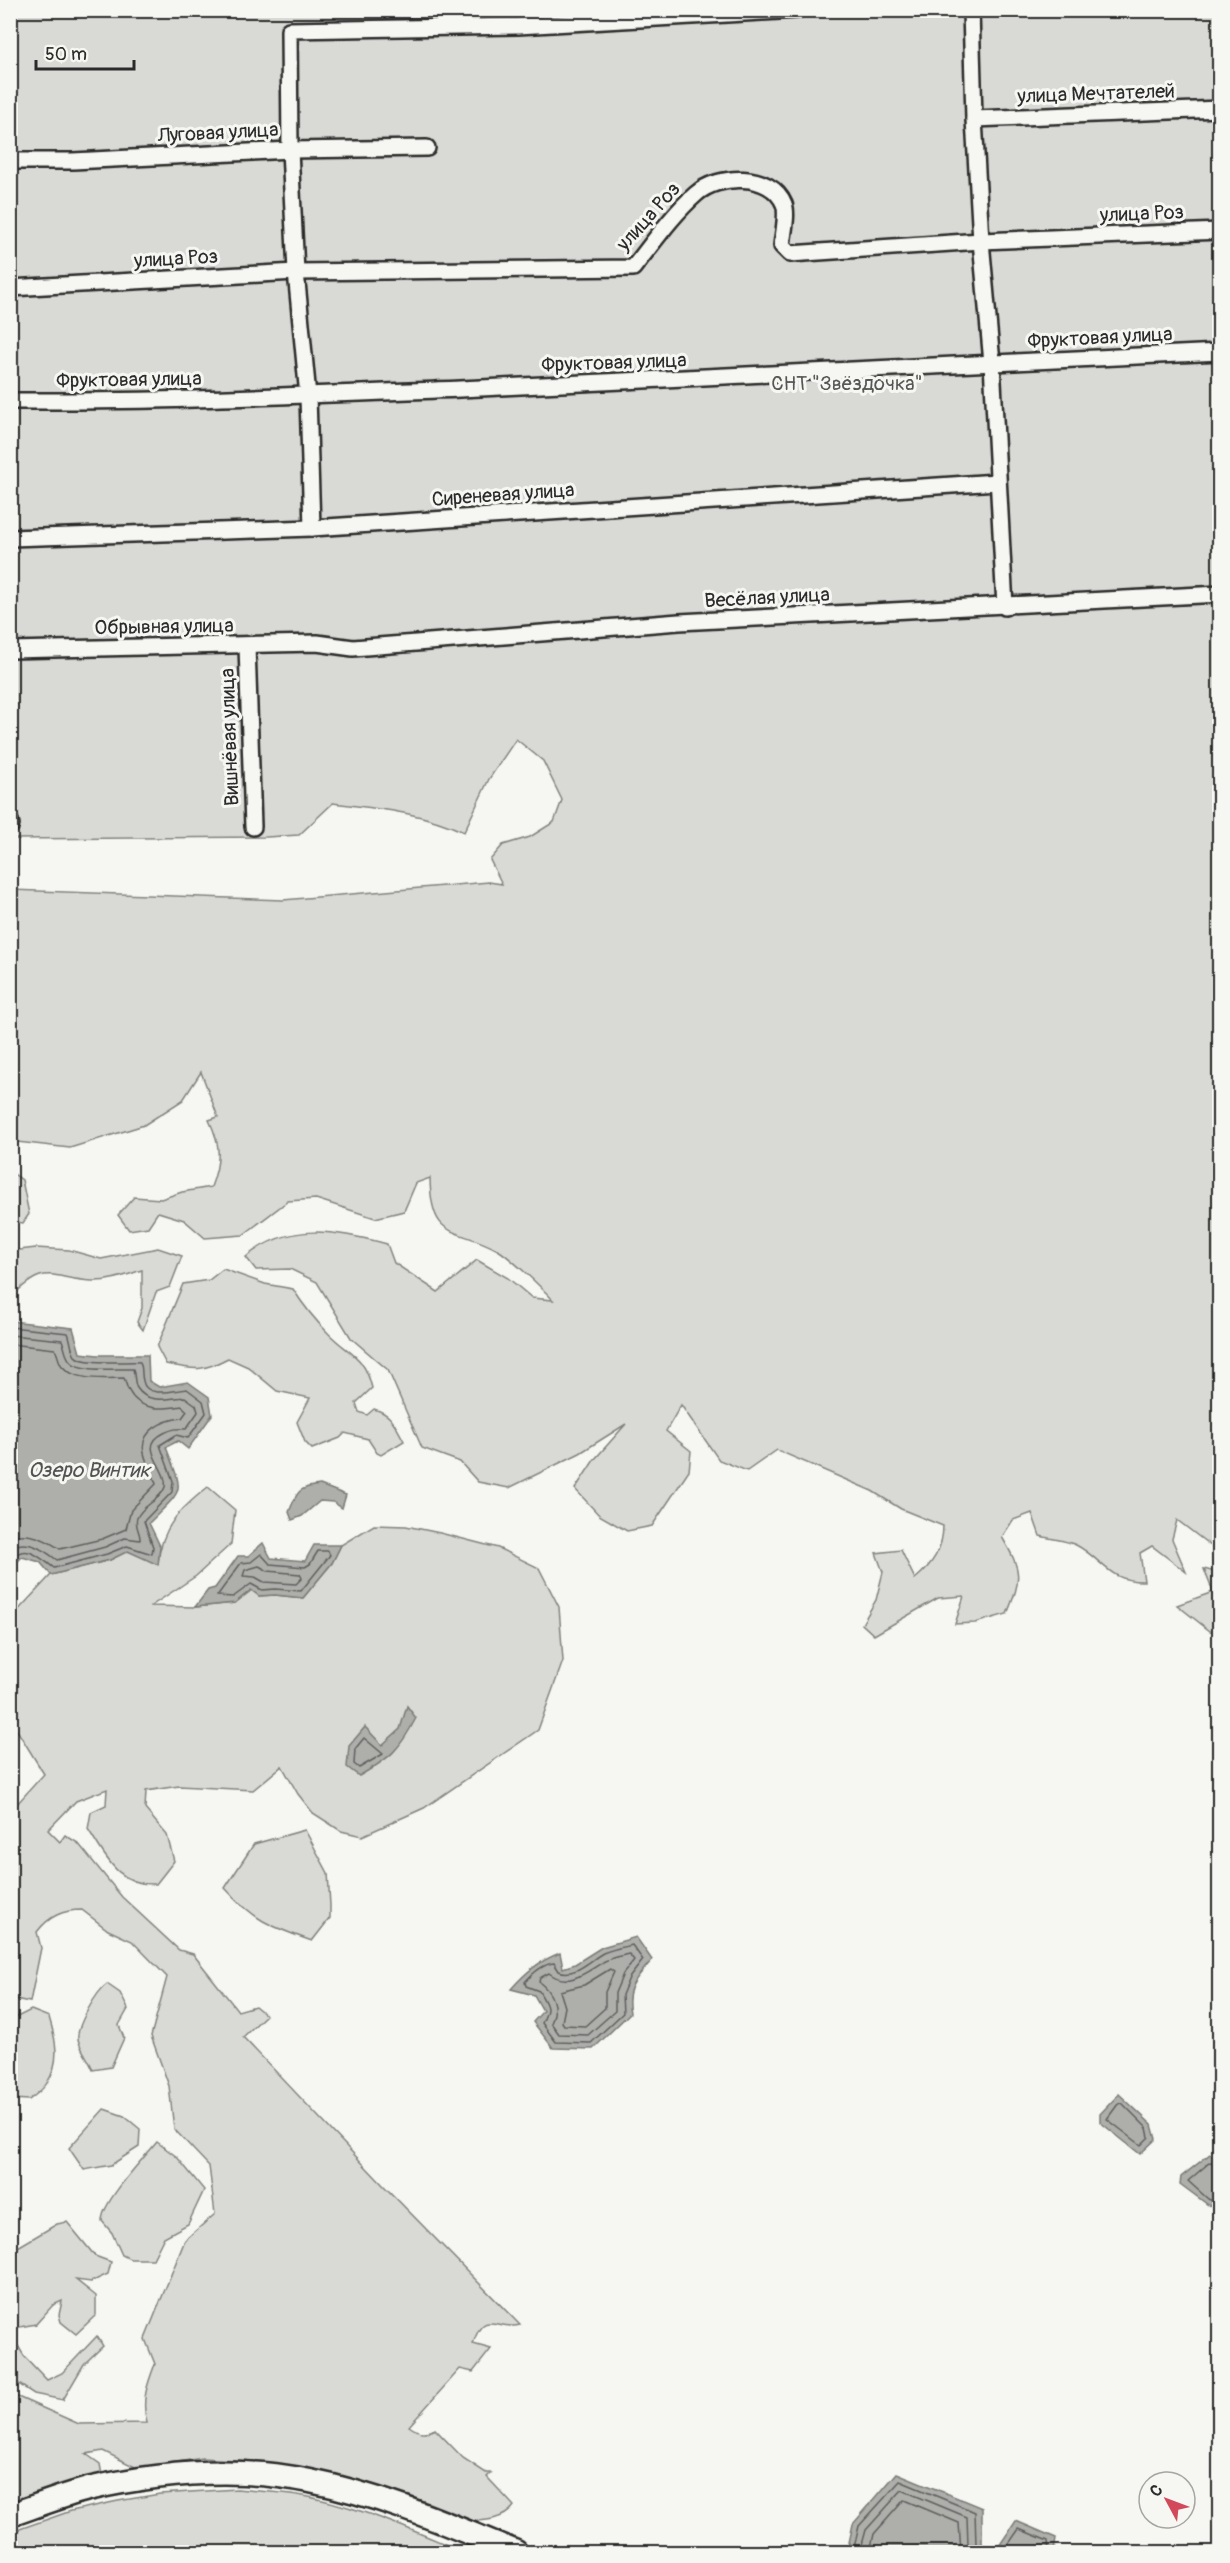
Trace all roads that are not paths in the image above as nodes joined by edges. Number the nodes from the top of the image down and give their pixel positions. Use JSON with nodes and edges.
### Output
{"nodes":[{"id":1,"x":797,"y":10,"type":"edge"},
{"id":2,"x":971,"y":10,"type":"edge"},
{"id":3,"x":1220,"y":109,"type":"edge"},
{"id":4,"x":974,"y":119,"type":"junction"},
{"id":5,"x":427,"y":148,"type":"dead end"},
{"id":6,"x":290,"y":150,"type":"junction"},
{"id":7,"x":10,"y":161,"type":"edge"},
{"id":8,"x":1220,"y":231,"type":"edge"},
{"id":9,"x":981,"y":241,"type":"junction"},
{"id":10,"x":296,"y":272,"type":"junction"},
{"id":11,"x":10,"y":288,"type":"edge"},
{"id":12,"x":1220,"y":352,"type":"edge"},
{"id":13,"x":992,"y":363,"type":"junction"},
{"id":14,"x":308,"y":396,"type":"junction"},
{"id":15,"x":10,"y":401,"type":"edge"},
{"id":16,"x":997,"y":482,"type":"junction"},
{"id":17,"x":312,"y":528,"type":"junction"},
{"id":18,"x":10,"y":538,"type":"edge"},
{"id":19,"x":1220,"y":594,"type":"edge"},
{"id":20,"x":1005,"y":607,"type":"junction"},
{"id":21,"x":317,"y":643,"type":"joint"},
{"id":22,"x":247,"y":646,"type":"junction"},
{"id":23,"x":10,"y":650,"type":"edge"},
{"id":24,"x":253,"y":827,"type":"dead end"},
{"id":25,"x":10,"y":2515,"type":"edge"},
{"id":26,"x":516,"y":2553,"type":"edge"}],
"edges":[{"from":1,"to":6,"type":"street"},
{"from":2,"to":4,"type":"street"},
{"from":3,"to":4,"type":"street","name":"улица Мечтателей"},
{"from":4,"to":9,"type":"street"},
{"from":5,"to":6,"type":"street","name":"Луговая улица"},
{"from":6,"to":7,"type":"street","name":"Луговая улица"},
{"from":6,"to":10,"type":"street"},
{"from":8,"to":9,"type":"street","name":"улица Роз"},
{"from":9,"to":10,"type":"street","name":"улица Роз"},
{"from":9,"to":13,"type":"street"},
{"from":10,"to":11,"type":"street","name":"улица Роз"},
{"from":10,"to":14,"type":"street"},
{"from":12,"to":13,"type":"street","name":"Фруктовая улица"},
{"from":13,"to":14,"type":"street","name":"Фруктовая улица"},
{"from":13,"to":16,"type":"street"},
{"from":14,"to":15,"type":"street","name":"Фруктовая улица"},
{"from":14,"to":17,"type":"street"},
{"from":16,"to":17,"type":"street","name":"Сиреневая улица"},
{"from":16,"to":20,"type":"street"},
{"from":17,"to":18,"type":"street","name":"Сиреневая улица"},
{"from":19,"to":20,"type":"street","name":"Весёлая улица"},
{"from":20,"to":21,"type":"street","name":"Весёлая улица"},
{"from":21,"to":22,"type":"street","name":"Обрывная улица"},
{"from":22,"to":23,"type":"street","name":"Обрывная улица"},
{"from":22,"to":24,"type":"street","name":"Вишнёвая улица"},
{"from":25,"to":26,"type":"main road"}]}
